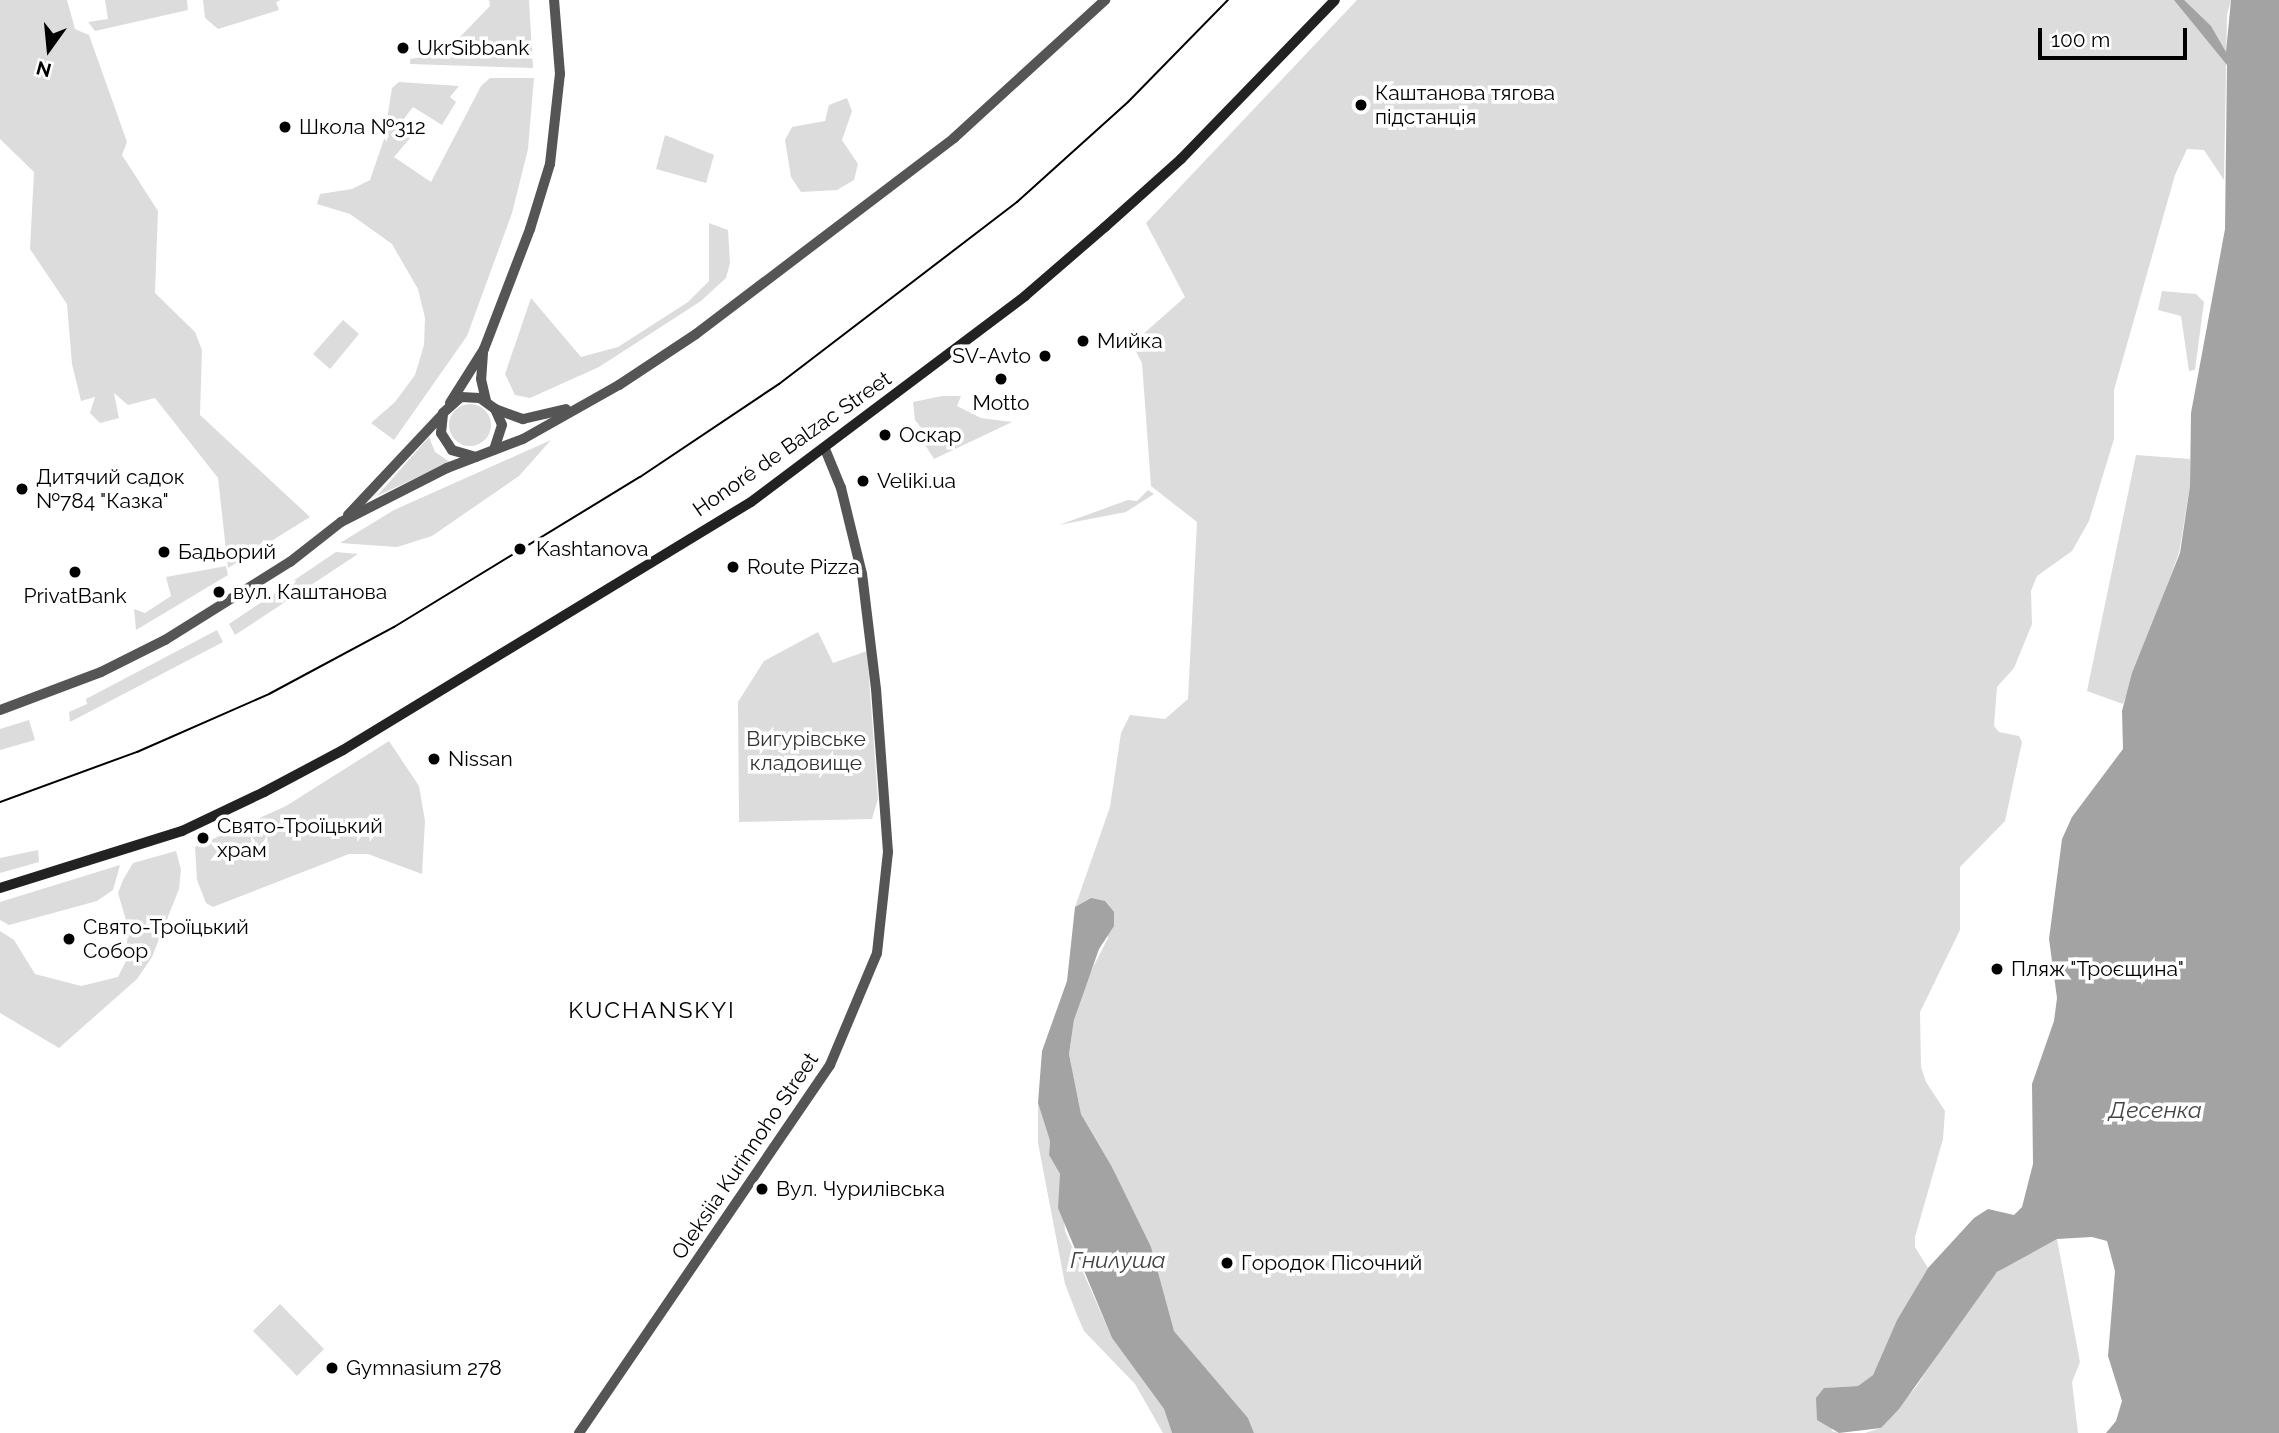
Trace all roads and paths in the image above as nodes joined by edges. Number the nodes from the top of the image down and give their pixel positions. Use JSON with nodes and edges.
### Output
{"nodes":[{"id":1,"x":554,"y":0,"type":"edge"},
{"id":2,"x":1105,"y":0,"type":"edge"},
{"id":3,"x":1335,"y":0,"type":"edge"},
{"id":4,"x":484,"y":349,"type":"junction"},
{"id":5,"x":486,"y":401,"type":"junction"},
{"id":6,"x":586,"y":402,"type":"junction"},
{"id":7,"x":450,"y":404,"type":"junction"},
{"id":8,"x":495,"y":409,"type":"junction"},
{"id":9,"x":443,"y":413,"type":"junction"},
{"id":10,"x":825,"y":449,"type":"junction"},
{"id":11,"x":494,"y":450,"type":"junction"},
{"id":12,"x":480,"y":457,"type":"junction"},
{"id":13,"x":341,"y":522,"type":"junction"},
{"id":14,"x":0,"y":710,"type":"edge"},
{"id":15,"x":0,"y":888,"type":"edge"},
{"id":16,"x":579,"y":1433,"type":"edge"}],
"edges":[{"from":1,"to":4,"type":"street"},
{"from":2,"to":6,"type":"street"},
{"from":3,"to":10,"type":"main road","name":"Honoré de Balzac Street"},
{"from":4,"to":5,"type":"street"},
{"from":4,"to":7,"type":"street"},
{"from":5,"to":7,"type":"street"},
{"from":5,"to":8,"type":"street"},
{"from":6,"to":8,"type":"street"},
{"from":6,"to":11,"type":"street"},
{"from":7,"to":9,"type":"street"},
{"from":8,"to":11,"type":"street"},
{"from":9,"to":12,"type":"street"},
{"from":9,"to":13,"type":"street"},
{"from":10,"to":15,"type":"main road","name":"Honoré de Balzac Street"},
{"from":10,"to":16,"type":"street","name":"Oleksiia Kurinnoho Street"},
{"from":11,"to":12,"type":"street"},
{"from":12,"to":13,"type":"street"},
{"from":13,"to":14,"type":"street"}]}
